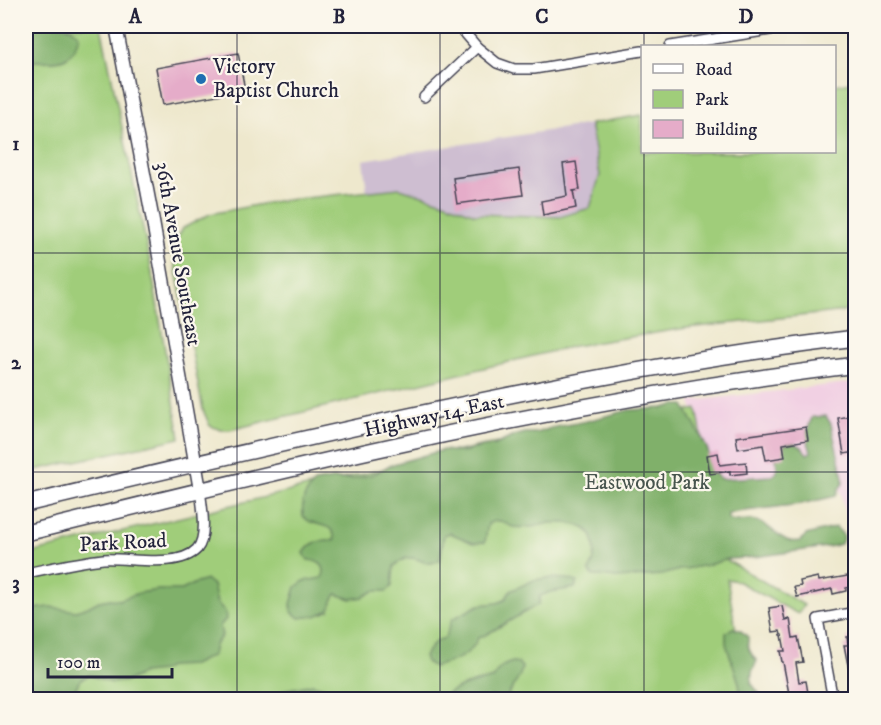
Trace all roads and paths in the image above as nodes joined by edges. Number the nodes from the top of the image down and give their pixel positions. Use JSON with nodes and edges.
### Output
{"nodes":[{"id":1,"x":116,"y":26,"type":"edge"},
{"id":2,"x":459,"y":26,"type":"edge"},
{"id":3,"x":795,"y":26,"type":"edge"},
{"id":4,"x":675,"y":45,"type":"edge"},
{"id":5,"x":477,"y":47,"type":"junction"},
{"id":6,"x":641,"y":51,"type":"edge"},
{"id":7,"x":424,"y":97,"type":"dead end"},
{"id":8,"x":855,"y":338,"type":"edge"},
{"id":9,"x":855,"y":365,"type":"edge"},
{"id":10,"x":196,"y":464,"type":"junction"},
{"id":11,"x":200,"y":490,"type":"junction"},
{"id":12,"x":26,"y":504,"type":"edge"},
{"id":13,"x":26,"y":533,"type":"edge"},
{"id":14,"x":26,"y":573,"type":"edge"},
{"id":15,"x":855,"y":612,"type":"edge"},
{"id":16,"x":833,"y":699,"type":"edge"}],
"edges":[{"from":1,"to":10,"type":"street","name":"36th Avenue Southeast"},
{"from":2,"to":5,"type":"street"},
{"from":3,"to":4,"type":"street"},
{"from":5,"to":6,"type":"street"},
{"from":5,"to":7,"type":"street"},
{"from":8,"to":10,"type":"main road","name":"Highway 14 East"},
{"from":9,"to":11,"type":"main road","name":"Highway 14 East"},
{"from":10,"to":11,"type":"street","name":"36th Avenue Southeast"},
{"from":10,"to":12,"type":"main road","name":"Highway 14 East"},
{"from":11,"to":13,"type":"main road","name":"Highway 14 East"},
{"from":11,"to":14,"type":"street","name":"Park Road"},
{"from":15,"to":16,"type":"street"}]}
